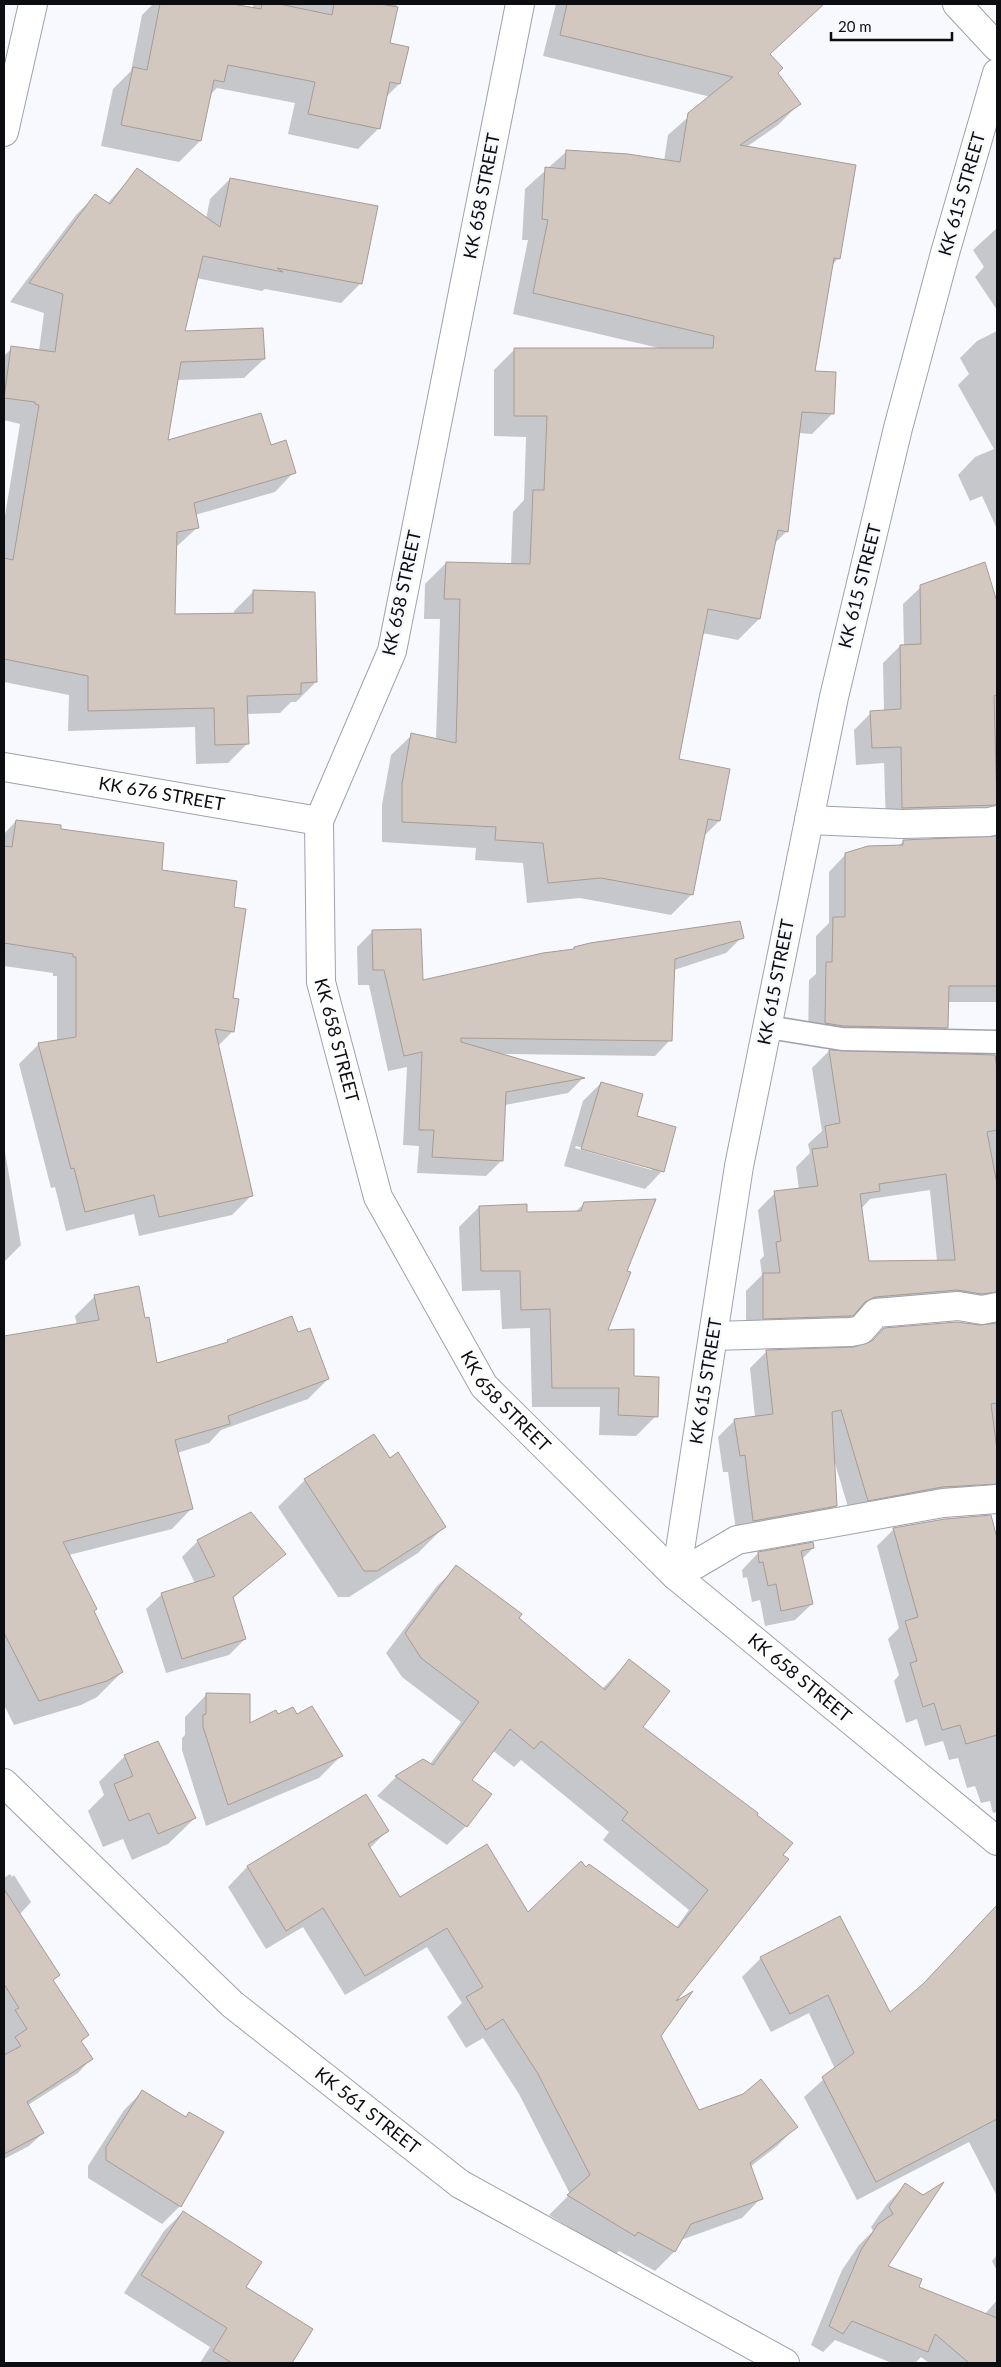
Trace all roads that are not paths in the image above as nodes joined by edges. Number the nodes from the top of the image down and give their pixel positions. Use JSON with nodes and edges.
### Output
{"nodes":[{"id":1,"x":33,"y":4,"type":"edge"},
{"id":2,"x":520,"y":4,"type":"edge"},
{"id":3,"x":957,"y":4,"type":"edge"},
{"id":4,"x":997,"y":47,"type":"edge"},
{"id":5,"x":997,"y":73,"type":"edge"},
{"id":6,"x":4,"y":132,"type":"edge"},
{"id":7,"x":4,"y":767,"type":"edge"},
{"id":8,"x":809,"y":820,"type":"junction"},
{"id":9,"x":997,"y":820,"type":"edge"},
{"id":10,"x":320,"y":821,"type":"junction"},
{"id":11,"x":768,"y":1027,"type":"junction"},
{"id":12,"x":997,"y":1042,"type":"edge"},
{"id":13,"x":997,"y":1307,"type":"edge"},
{"id":14,"x":713,"y":1336,"type":"junction"},
{"id":15,"x":997,"y":1499,"type":"edge"},
{"id":16,"x":676,"y":1576,"type":"junction"},
{"id":17,"x":4,"y":1783,"type":"edge"},
{"id":18,"x":997,"y":1841,"type":"edge"},
{"id":19,"x":785,"y":2363,"type":"edge"}],
"edges":[{"from":1,"to":6,"type":"street"},
{"from":2,"to":10,"type":"street","name":"KK 658 STREET"},
{"from":3,"to":4,"type":"street"},
{"from":5,"to":8,"type":"street","name":"KK 615 STREET"},
{"from":7,"to":10,"type":"street","name":"KK 676 STREET"},
{"from":8,"to":9,"type":"street"},
{"from":8,"to":11,"type":"street","name":"KK 615 STREET"},
{"from":10,"to":16,"type":"street","name":"KK 658 STREET"},
{"from":11,"to":12,"type":"lane"},
{"from":11,"to":14,"type":"street","name":"KK 615 STREET"},
{"from":13,"to":14,"type":"street"},
{"from":14,"to":16,"type":"street","name":"KK 615 STREET"},
{"from":15,"to":16,"type":"street"},
{"from":16,"to":18,"type":"street","name":"KK 658 STREET"},
{"from":17,"to":19,"type":"street","name":"KK 561 STREET"}]}
